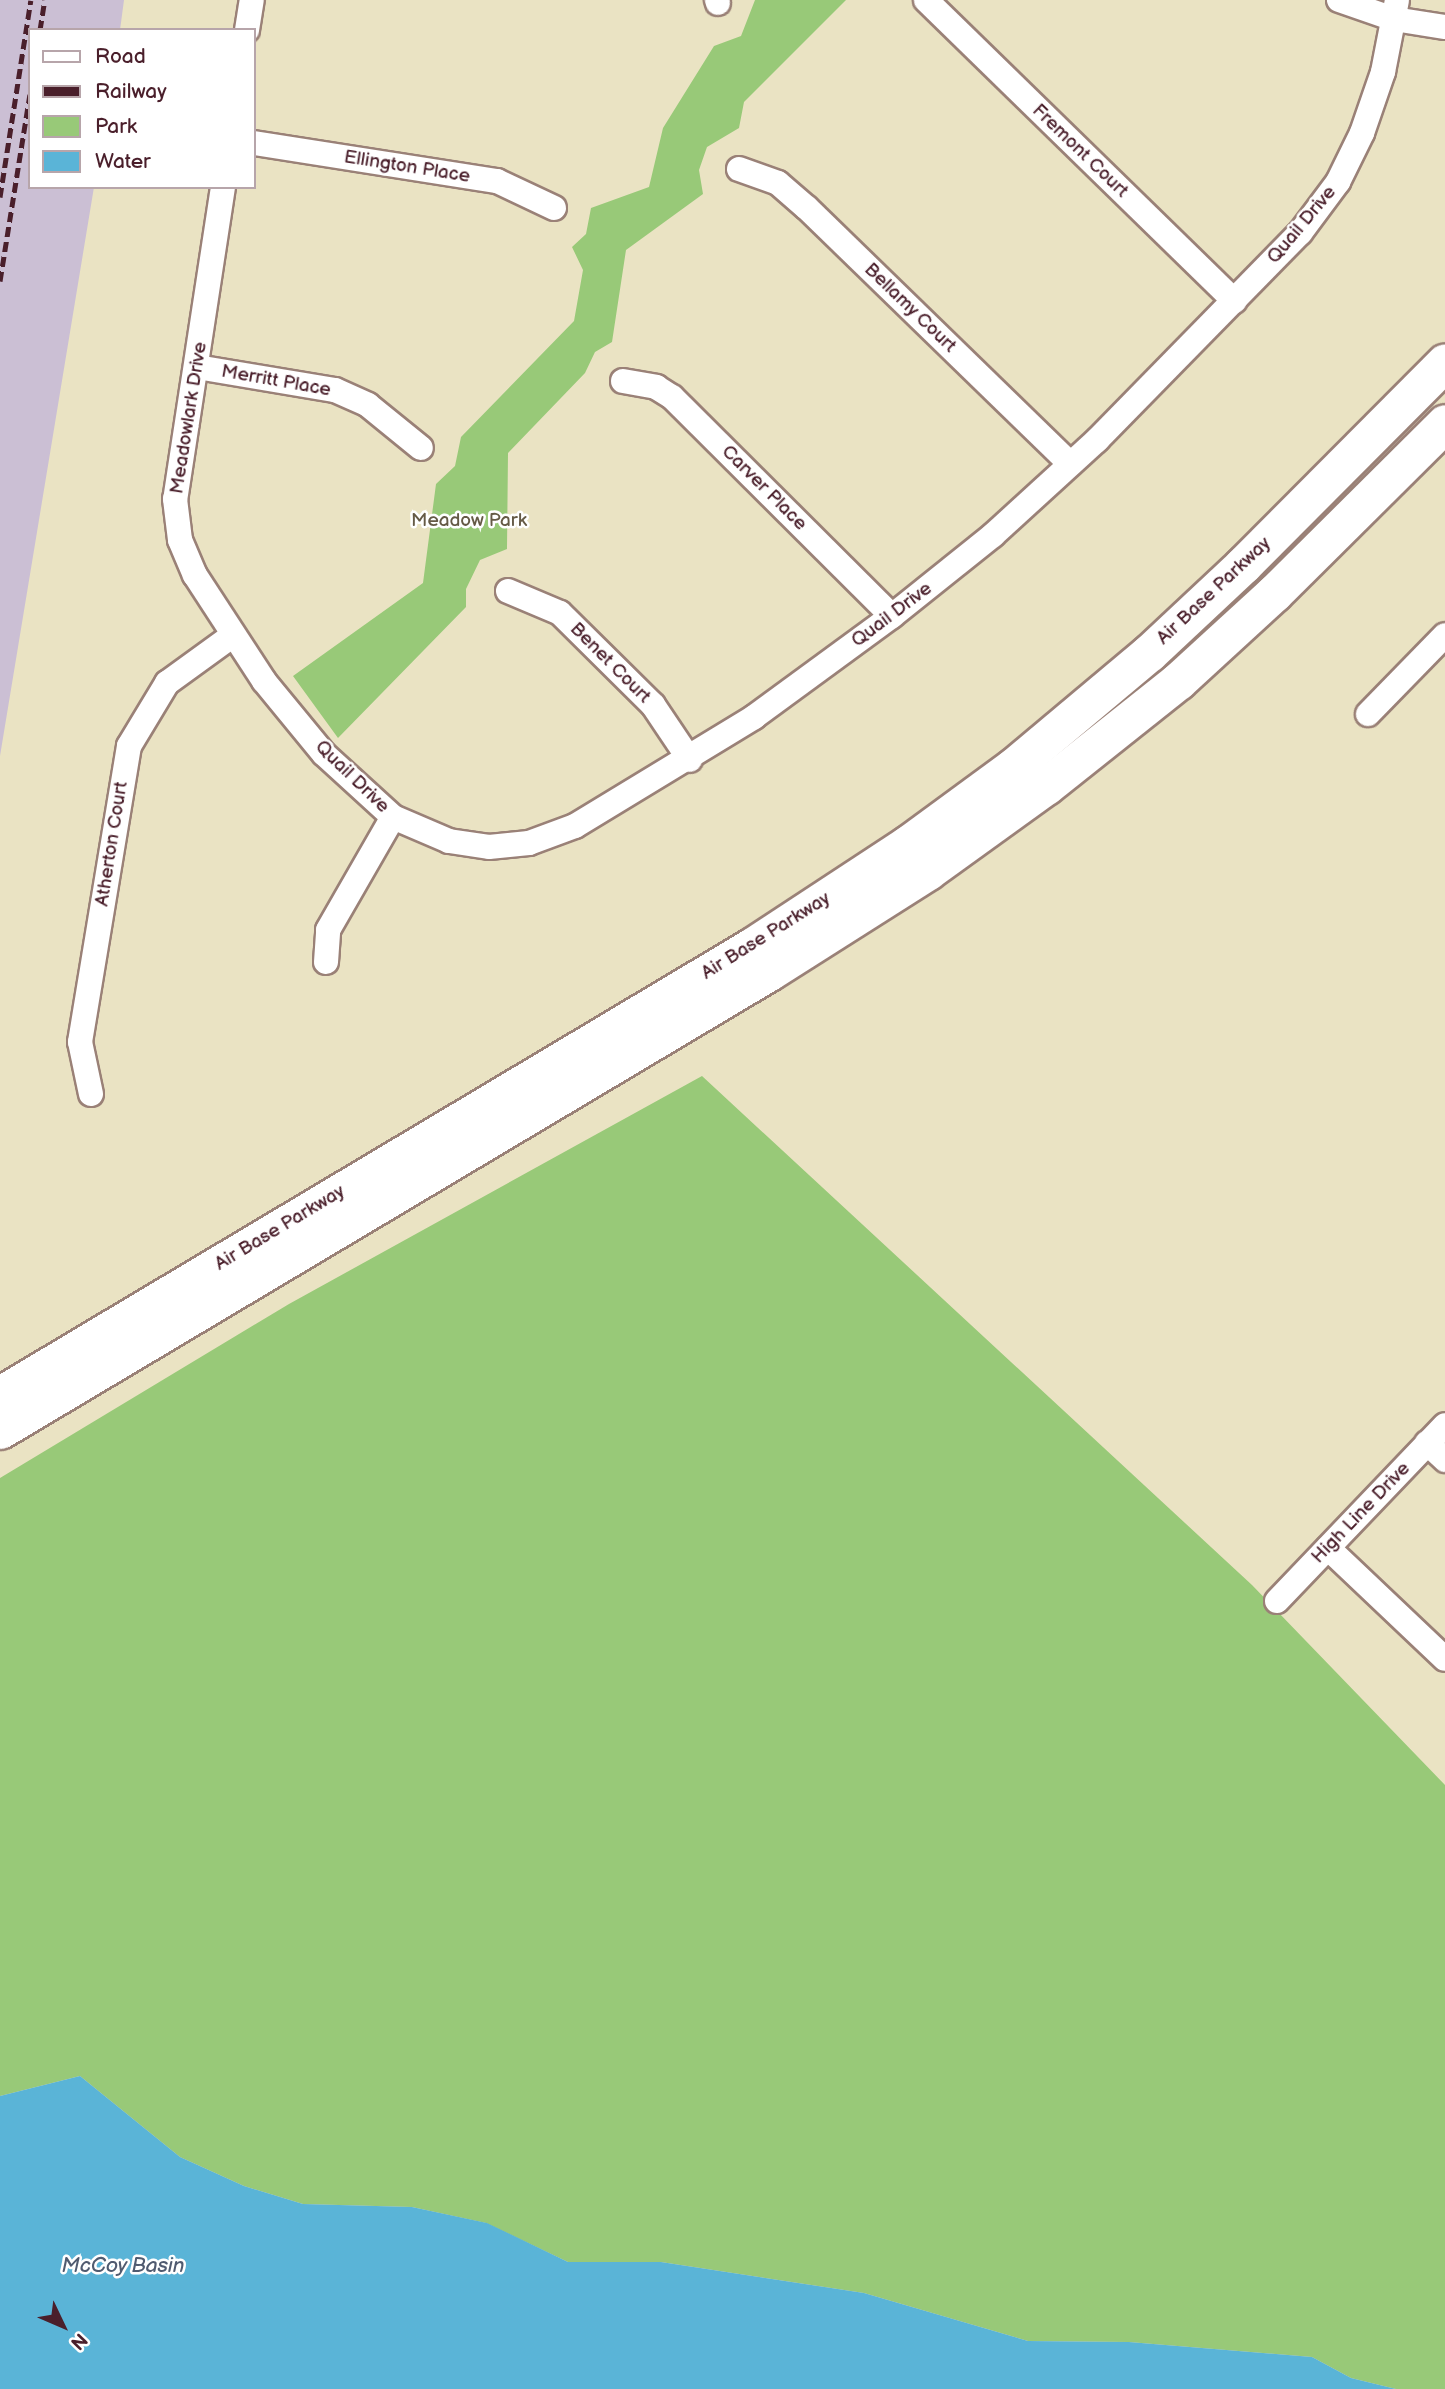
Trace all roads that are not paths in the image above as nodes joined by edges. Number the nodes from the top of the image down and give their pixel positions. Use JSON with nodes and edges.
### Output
{"nodes":[{"id":1,"x":252,"y":0,"type":"edge"},
{"id":2,"x":926,"y":0,"type":"edge"},
{"id":3,"x":1339,"y":0,"type":"edge"},
{"id":4,"x":1396,"y":10,"type":"edge"},
{"id":5,"x":1445,"y":27,"type":"edge"},
{"id":6,"x":247,"y":28,"type":"edge"},
{"id":7,"x":256,"y":143,"type":"edge"},
{"id":8,"x":740,"y":169,"type":"dead end"},
{"id":9,"x":223,"y":189,"type":"edge"},
{"id":10,"x":554,"y":208,"type":"dead end"},
{"id":11,"x":1234,"y":301,"type":"junction"},
{"id":12,"x":1445,"y":362,"type":"edge"},
{"id":13,"x":197,"y":367,"type":"junction"},
{"id":14,"x":624,"y":381,"type":"dead end"},
{"id":15,"x":1445,"y":423,"type":"edge"},
{"id":16,"x":421,"y":448,"type":"dead end"},
{"id":17,"x":1070,"y":464,"type":"junction"},
{"id":18,"x":508,"y":591,"type":"dead end"},
{"id":19,"x":892,"y":616,"type":"junction"},
{"id":20,"x":1445,"y":635,"type":"edge"},
{"id":21,"x":232,"y":636,"type":"junction"},
{"id":22,"x":1368,"y":714,"type":"dead end"},
{"id":23,"x":690,"y":760,"type":"junction"},
{"id":24,"x":393,"y":817,"type":"junction"},
{"id":25,"x":326,"y":962,"type":"dead end"},
{"id":26,"x":90,"y":1094,"type":"dead end"},
{"id":27,"x":0,"y":1395,"type":"edge"},
{"id":28,"x":1445,"y":1425,"type":"edge"},
{"id":29,"x":0,"y":1430,"type":"edge"},
{"id":30,"x":1436,"y":1452,"type":"edge"},
{"id":31,"x":1328,"y":1548,"type":"junction"},
{"id":32,"x":1278,"y":1601,"type":"dead end"},
{"id":33,"x":1445,"y":1659,"type":"edge"}],
"edges":[{"from":1,"to":6,"type":"street"},
{"from":2,"to":11,"type":"street","name":"Fremont Court"},
{"from":3,"to":4,"type":"street"},
{"from":4,"to":5,"type":"street"},
{"from":4,"to":11,"type":"street","name":"Quail Drive"},
{"from":7,"to":10,"type":"street","name":"Ellington Place"},
{"from":8,"to":17,"type":"street","name":"Bellamy Court"},
{"from":9,"to":13,"type":"street","name":"Meadowlark Drive"},
{"from":11,"to":17,"type":"street","name":"Quail Drive"},
{"from":12,"to":27,"type":"main road","name":"Air Base Parkway"},
{"from":13,"to":16,"type":"street","name":"Merritt Place"},
{"from":13,"to":21,"type":"street","name":"Meadowlark Drive"},
{"from":14,"to":19,"type":"street","name":"Carver Place"},
{"from":15,"to":29,"type":"main road","name":"Air Base Parkway"},
{"from":17,"to":19,"type":"street","name":"Quail Drive"},
{"from":18,"to":23,"type":"street","name":"Benet Court"},
{"from":19,"to":23,"type":"street","name":"Quail Drive"},
{"from":20,"to":22,"type":"street"},
{"from":21,"to":24,"type":"street","name":"Quail Drive"},
{"from":21,"to":26,"type":"street","name":"Atherton Court"},
{"from":23,"to":24,"type":"street","name":"Quail Drive"},
{"from":24,"to":25,"type":"street"},
{"from":28,"to":30,"type":"street","name":"High Line Drive"},
{"from":30,"to":31,"type":"street","name":"High Line Drive"},
{"from":31,"to":32,"type":"street","name":"High Line Drive"},
{"from":31,"to":33,"type":"street"}]}
